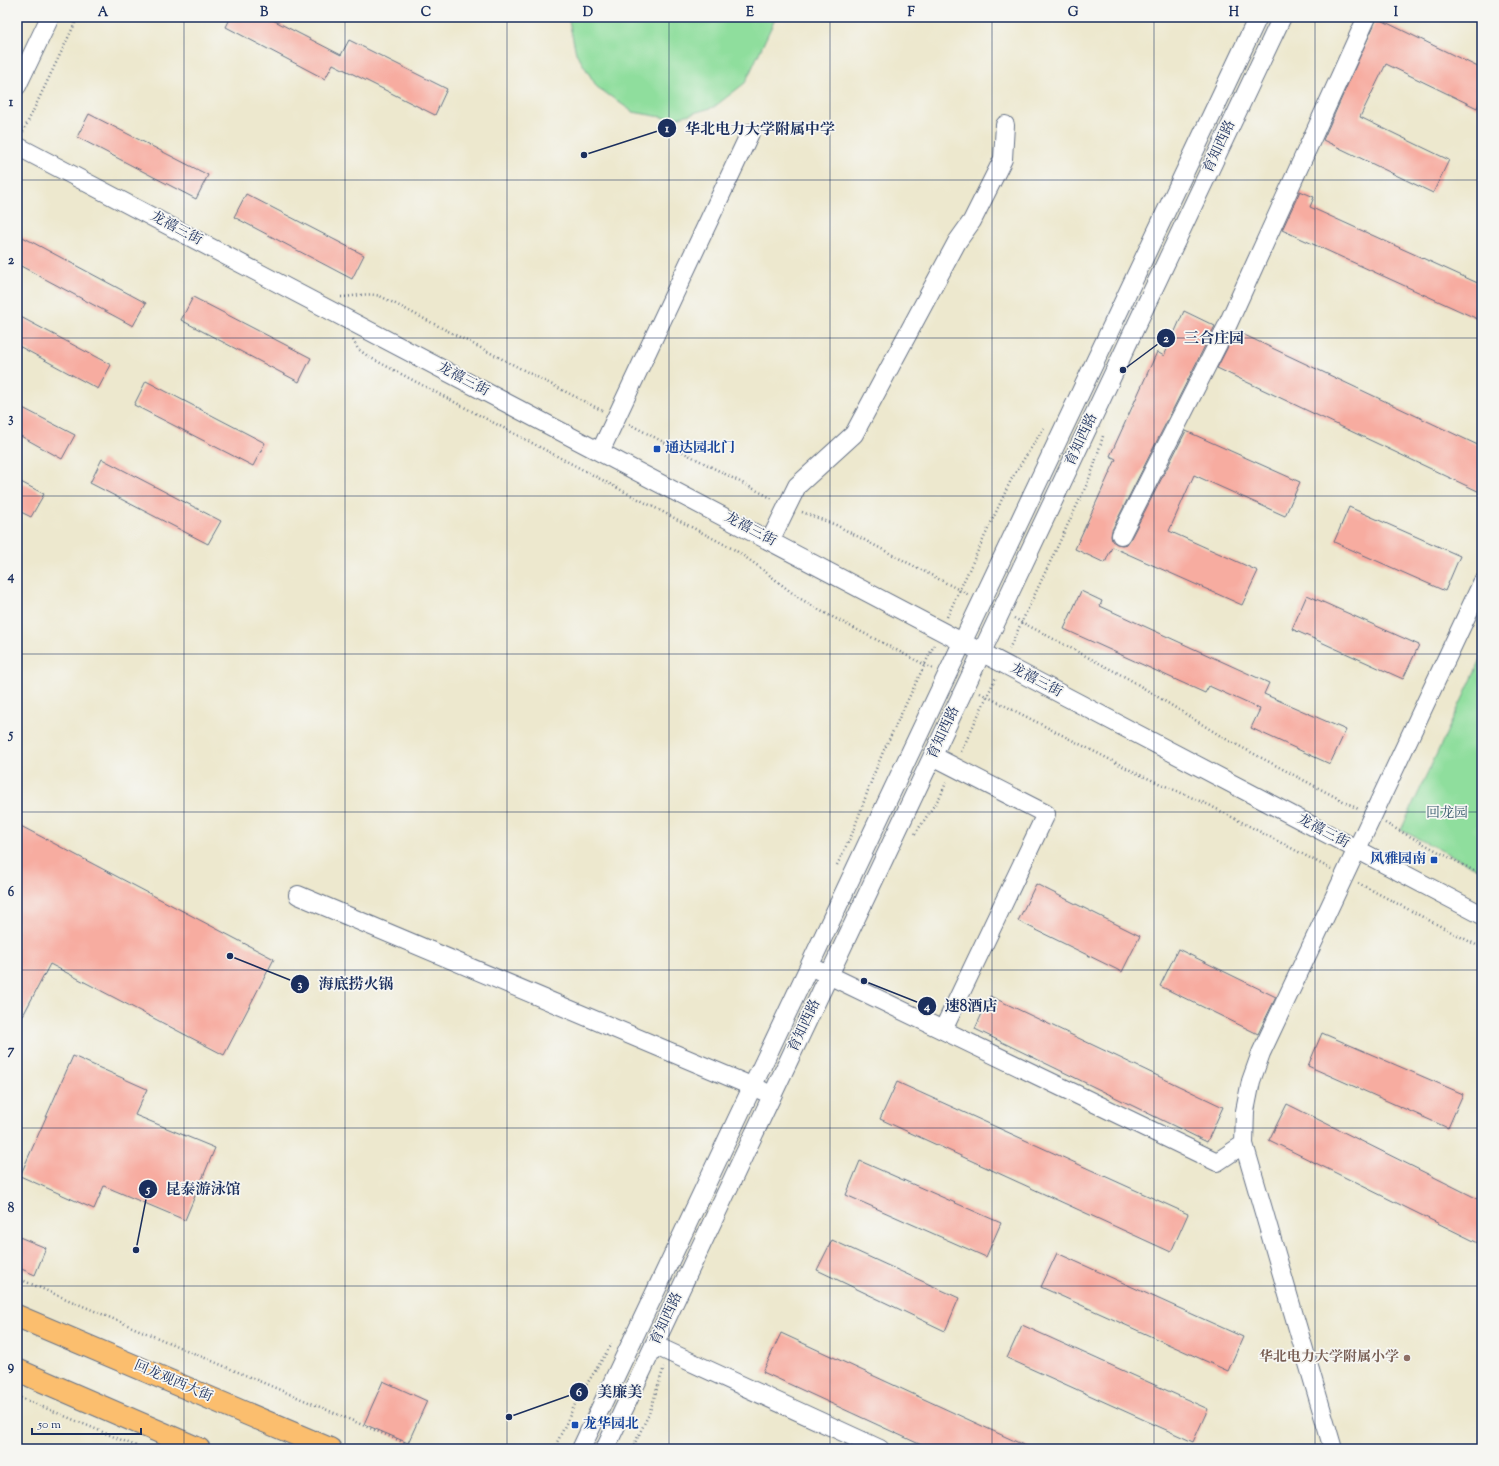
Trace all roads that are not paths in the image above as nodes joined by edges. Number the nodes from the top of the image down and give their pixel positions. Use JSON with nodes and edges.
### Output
{"nodes":[{"id":1,"x":50,"y":17,"type":"edge"},
{"id":2,"x":1258,"y":17,"type":"edge"},
{"id":3,"x":1282,"y":17,"type":"edge"},
{"id":4,"x":1367,"y":17,"type":"edge"},
{"id":5,"x":17,"y":86,"type":"edge"},
{"id":6,"x":1005,"y":126,"type":"dead end"},
{"id":7,"x":750,"y":133,"type":"dead end"},
{"id":8,"x":17,"y":146,"type":"edge"},
{"id":9,"x":600,"y":452,"type":"junction"},
{"id":10,"x":1122,"y":535,"type":"dead end"},
{"id":11,"x":770,"y":541,"type":"junction"},
{"id":12,"x":1482,"y":583,"type":"edge"},
{"id":13,"x":962,"y":642,"type":"junction"},
{"id":14,"x":982,"y":652,"type":"junction"},
{"id":15,"x":933,"y":756,"type":"junction"},
{"id":16,"x":1357,"y":849,"type":"junction"},
{"id":17,"x":298,"y":895,"type":"dead end"},
{"id":18,"x":1482,"y":915,"type":"edge"},
{"id":19,"x":809,"y":966,"type":"junction"},
{"id":20,"x":829,"y":976,"type":"junction"},
{"id":21,"x":943,"y":1030,"type":"junction"},
{"id":22,"x":752,"y":1086,"type":"junction"},
{"id":23,"x":773,"y":1095,"type":"junction"},
{"id":24,"x":1244,"y":1144,"type":"junction"},
{"id":25,"x":17,"y":1316,"type":"edge"},
{"id":26,"x":654,"y":1345,"type":"junction"},
{"id":27,"x":17,"y":1370,"type":"edge"},
{"id":28,"x":200,"y":1449,"type":"edge"},
{"id":29,"x":330,"y":1449,"type":"edge"},
{"id":30,"x":581,"y":1449,"type":"edge"},
{"id":31,"x":605,"y":1449,"type":"edge"},
{"id":32,"x":880,"y":1449,"type":"edge"},
{"id":33,"x":1333,"y":1449,"type":"edge"}],
"edges":[{"from":1,"to":5,"type":"street"},
{"from":2,"to":13,"type":"street","name":"育知西路"},
{"from":3,"to":14,"type":"street","name":"育知西路"},
{"from":4,"to":10,"type":"street"},
{"from":6,"to":11,"type":"street"},
{"from":7,"to":9,"type":"street"},
{"from":8,"to":9,"type":"street","name":"龙禧三街"},
{"from":9,"to":11,"type":"street","name":"龙禧三街"},
{"from":11,"to":13,"type":"street","name":"龙禧三街"},
{"from":12,"to":16,"type":"street"},
{"from":13,"to":14,"type":"street","name":"龙禧三街"},
{"from":13,"to":19,"type":"street","name":"育知西路"},
{"from":14,"to":15,"type":"street","name":"育知西路"},
{"from":14,"to":16,"type":"street","name":"龙禧三街"},
{"from":15,"to":20,"type":"street","name":"育知西路"},
{"from":15,"to":21,"type":"street"},
{"from":16,"to":18,"type":"street","name":"龙禧三街"},
{"from":16,"to":24,"type":"street"},
{"from":17,"to":22,"type":"street"},
{"from":19,"to":20,"type":"street"},
{"from":19,"to":22,"type":"street","name":"育知西路"},
{"from":20,"to":21,"type":"street"},
{"from":20,"to":23,"type":"street","name":"育知西路"},
{"from":21,"to":24,"type":"street"},
{"from":22,"to":23,"type":"street"},
{"from":22,"to":30,"type":"street","name":"育知西路"},
{"from":23,"to":26,"type":"street","name":"育知西路"},
{"from":24,"to":33,"type":"street"},
{"from":25,"to":29,"type":"main road","name":"回龙观西大街"},
{"from":26,"to":31,"type":"street","name":"育知西路"},
{"from":26,"to":32,"type":"street"},
{"from":27,"to":28,"type":"main road"}]}
